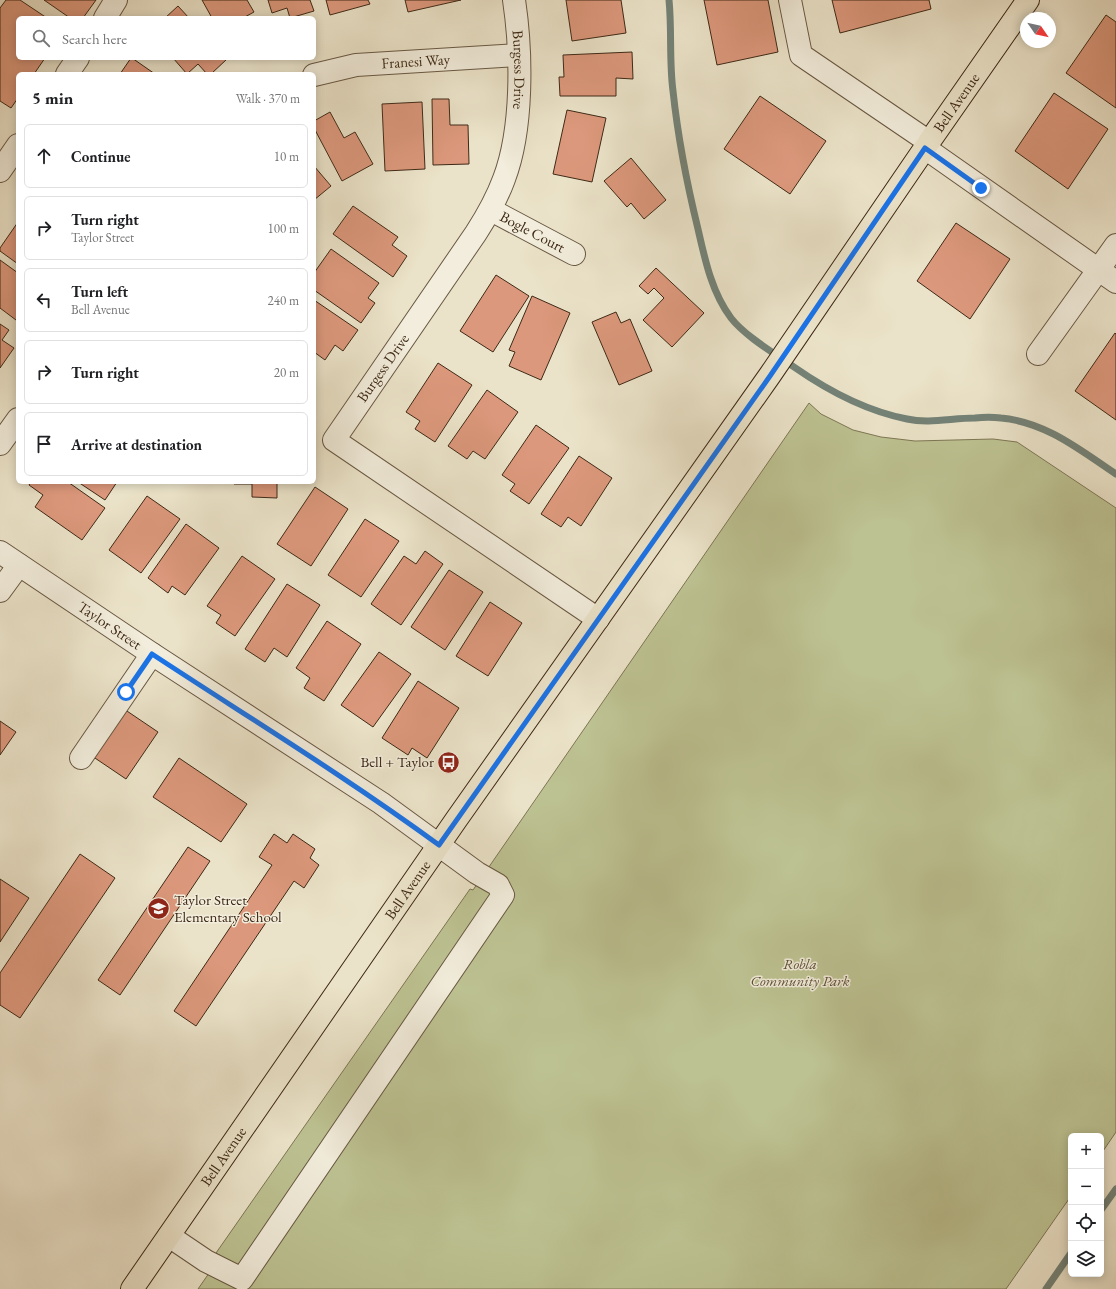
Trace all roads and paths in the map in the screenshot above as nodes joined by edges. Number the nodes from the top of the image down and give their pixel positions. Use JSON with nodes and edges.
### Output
{"nodes":[{"id":1,"x":116,"y":0,"type":"edge"},
{"id":2,"x":514,"y":0,"type":"edge"},
{"id":3,"x":790,"y":0,"type":"edge"},
{"id":4,"x":1028,"y":0,"type":"edge"},
{"id":5,"x":106,"y":16,"type":"edge"},
{"id":6,"x":519,"y":54,"type":"junction"},
{"id":7,"x":77,"y":60,"type":"edge"},
{"id":8,"x":68,"y":72,"type":"edge"},
{"id":9,"x":316,"y":74,"type":"edge"},
{"id":10,"x":927,"y":145,"type":"junction"},
{"id":11,"x":16,"y":148,"type":"edge"},
{"id":12,"x":0,"y":172,"type":"edge"},
{"id":13,"x":491,"y":210,"type":"junction"},
{"id":14,"x":1116,"y":245,"type":"edge"},
{"id":15,"x":574,"y":254,"type":"dead end"},
{"id":16,"x":1098,"y":270,"type":"junction"},
{"id":17,"x":1116,"y":282,"type":"edge"},
{"id":18,"x":1038,"y":354,"type":"dead end"},
{"id":19,"x":16,"y":422,"type":"edge"},
{"id":20,"x":0,"y":444,"type":"edge"},
{"id":21,"x":0,"y":552,"type":"edge"},
{"id":22,"x":19,"y":565,"type":"junction"},
{"id":23,"x":0,"y":591,"type":"edge"},
{"id":24,"x":598,"y":619,"type":"junction"},
{"id":25,"x":152,"y":654,"type":"junction"},
{"id":26,"x":81,"y":758,"type":"dead end"},
{"id":27,"x":439,"y":845,"type":"junction"},
{"id":28,"x":170,"y":1236,"type":"junction"},
{"id":29,"x":132,"y":1289,"type":"edge"}],
"edges":[{"from":1,"to":5,"type":"street"},
{"from":2,"to":6,"type":"street","name":"Burgess Drive"},
{"from":3,"to":10,"type":"street"},
{"from":4,"to":10,"type":"main road","name":"Bell Avenue"},
{"from":6,"to":9,"type":"street","name":"Franesi Way"},
{"from":6,"to":13,"type":"street","name":"Burgess Drive"},
{"from":7,"to":8,"type":"street"},
{"from":10,"to":16,"type":"street"},
{"from":10,"to":24,"type":"main road","name":"Bell Avenue"},
{"from":11,"to":12,"type":"street"},
{"from":13,"to":15,"type":"street","name":"Bogle Court"},
{"from":13,"to":24,"type":"street","name":"Burgess Drive"},
{"from":14,"to":16,"type":"street"},
{"from":16,"to":17,"type":"street"},
{"from":16,"to":18,"type":"street"},
{"from":19,"to":20,"type":"street"},
{"from":21,"to":22,"type":"street","name":"Taylor Street"},
{"from":22,"to":23,"type":"street"},
{"from":22,"to":25,"type":"street","name":"Taylor Street"},
{"from":24,"to":27,"type":"main road","name":"Bell Avenue"},
{"from":25,"to":26,"type":"street"},
{"from":25,"to":27,"type":"street","name":"Taylor Street"},
{"from":27,"to":28,"type":"main road","name":"Bell Avenue"},
{"from":27,"to":28,"type":"street","name":"Taylor Street"},
{"from":28,"to":29,"type":"main road","name":"Bell Avenue"}]}
